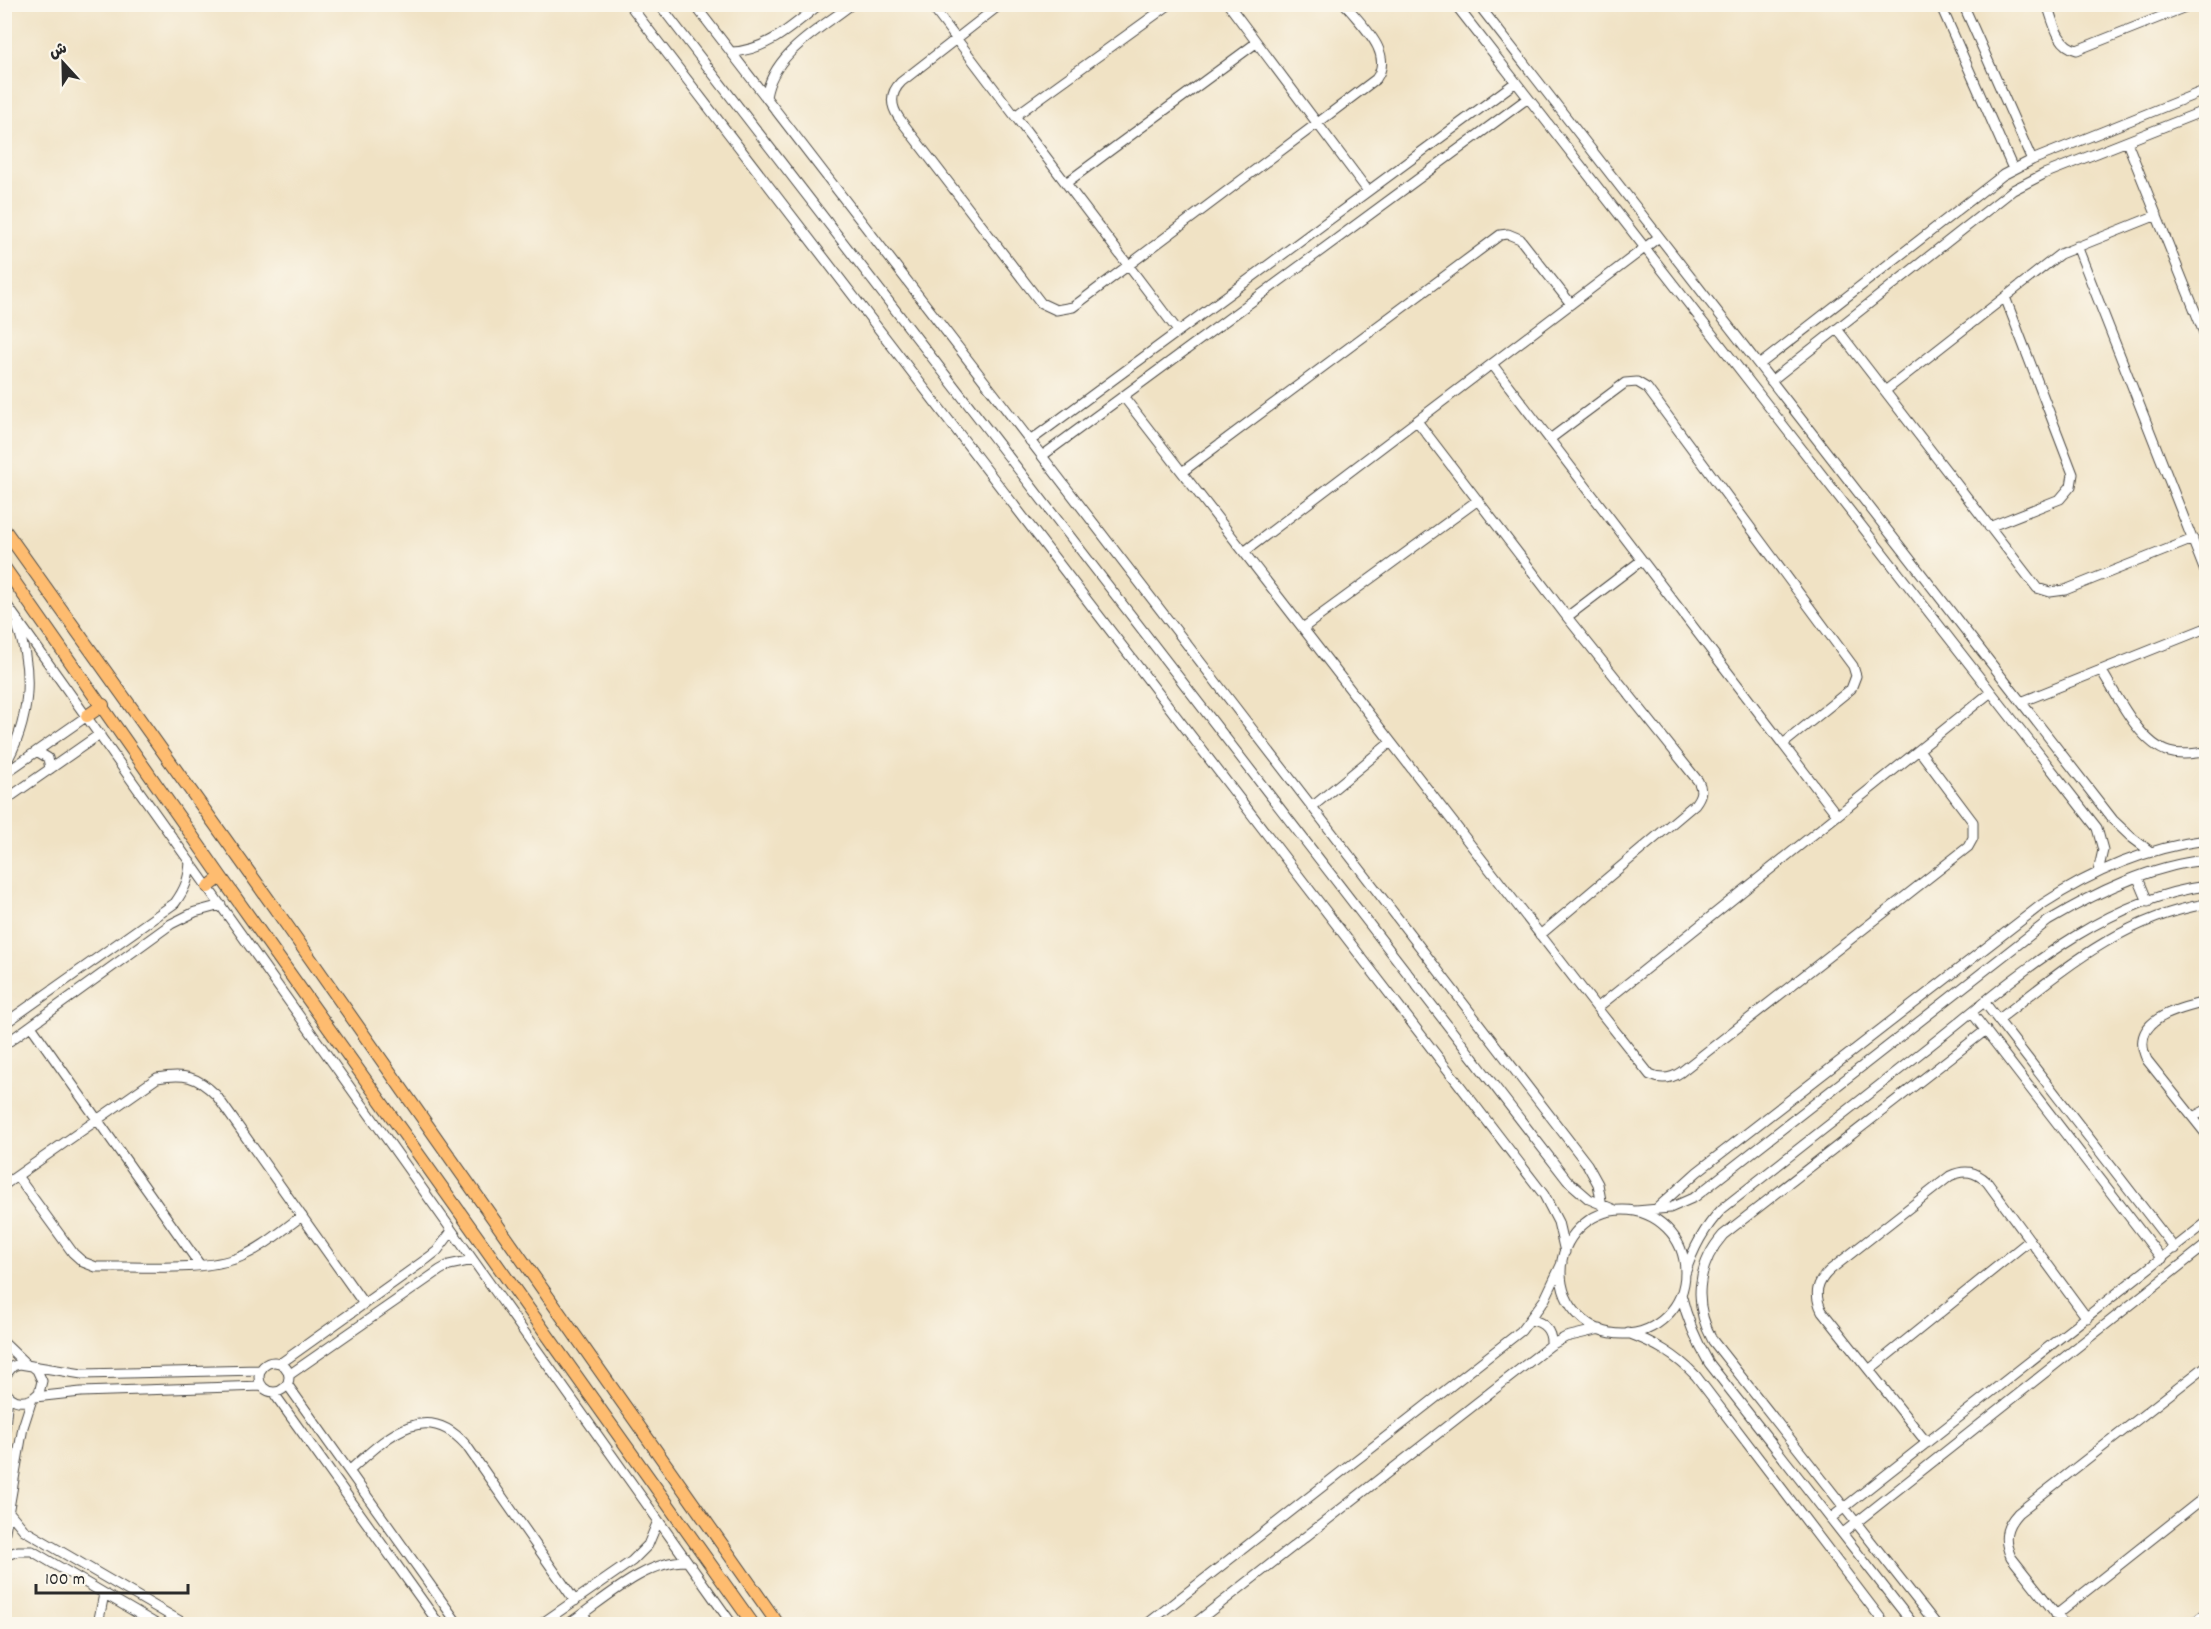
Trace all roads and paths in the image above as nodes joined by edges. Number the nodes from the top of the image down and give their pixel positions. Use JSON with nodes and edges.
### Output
{"nodes":[{"id":1,"x":629,"y":4,"type":"edge"},
{"id":2,"x":659,"y":4,"type":"edge"},
{"id":3,"x":694,"y":4,"type":"edge"},
{"id":4,"x":820,"y":4,"type":"edge"},
{"id":5,"x":852,"y":4,"type":"edge"},
{"id":6,"x":930,"y":4,"type":"edge"},
{"id":7,"x":1001,"y":4,"type":"edge"},
{"id":8,"x":1170,"y":4,"type":"edge"},
{"id":9,"x":1228,"y":4,"type":"edge"},
{"id":10,"x":1345,"y":4,"type":"edge"},
{"id":11,"x":1455,"y":4,"type":"edge"},
{"id":12,"x":1478,"y":4,"type":"edge"},
{"id":13,"x":1940,"y":4,"type":"edge"},
{"id":14,"x":1963,"y":4,"type":"edge"},
{"id":15,"x":2047,"y":4,"type":"edge"},
{"id":16,"x":2193,"y":4,"type":"edge"},
{"id":17,"x":956,"y":39,"type":"junction"},
{"id":18,"x":1256,"y":44,"type":"junction"},
{"id":19,"x":731,"y":52,"type":"junction"},
{"id":20,"x":1516,"y":82,"type":"junction"},
{"id":21,"x":2206,"y":90,"type":"edge"},
{"id":22,"x":766,"y":98,"type":"junction"},
{"id":23,"x":1528,"y":98,"type":"junction"},
{"id":24,"x":2206,"y":110,"type":"edge"},
{"id":25,"x":1015,"y":116,"type":"junction"},
{"id":26,"x":1317,"y":124,"type":"junction"},
{"id":27,"x":2127,"y":142,"type":"junction"},
{"id":28,"x":2032,"y":160,"type":"junction"},
{"id":29,"x":2013,"y":169,"type":"junction"},
{"id":30,"x":1066,"y":183,"type":"junction"},
{"id":31,"x":1368,"y":191,"type":"junction"},
{"id":32,"x":2157,"y":215,"type":"junction"},
{"id":33,"x":1659,"y":237,"type":"junction"},
{"id":34,"x":2077,"y":246,"type":"junction"},
{"id":35,"x":1645,"y":248,"type":"junction"},
{"id":36,"x":1127,"y":264,"type":"junction"},
{"id":37,"x":2005,"y":297,"type":"junction"},
{"id":38,"x":1571,"y":304,"type":"junction"},
{"id":39,"x":1837,"y":329,"type":"junction"},
{"id":40,"x":1178,"y":331,"type":"junction"},
{"id":41,"x":2206,"y":338,"type":"edge"},
{"id":42,"x":1492,"y":364,"type":"junction"},
{"id":43,"x":1759,"y":365,"type":"junction"},
{"id":44,"x":1771,"y":381,"type":"junction"},
{"id":45,"x":1885,"y":391,"type":"junction"},
{"id":46,"x":1123,"y":396,"type":"junction"},
{"id":47,"x":1417,"y":421,"type":"junction"},
{"id":48,"x":1550,"y":439,"type":"junction"},
{"id":49,"x":1030,"y":441,"type":"junction"},
{"id":50,"x":1042,"y":456,"type":"junction"},
{"id":51,"x":1182,"y":472,"type":"junction"},
{"id":52,"x":1478,"y":500,"type":"junction"},
{"id":53,"x":1989,"y":527,"type":"junction"},
{"id":54,"x":4,"y":529,"type":"edge"},
{"id":55,"x":2193,"y":539,"type":"junction"},
{"id":56,"x":1244,"y":552,"type":"junction"},
{"id":57,"x":1642,"y":560,"type":"junction"},
{"id":58,"x":4,"y":567,"type":"edge"},
{"id":59,"x":2206,"y":574,"type":"edge"},
{"id":60,"x":4,"y":601,"type":"edge"},
{"id":61,"x":13,"y":614,"type":"junction"},
{"id":62,"x":1567,"y":617,"type":"junction"},
{"id":63,"x":1303,"y":628,"type":"junction"},
{"id":64,"x":2206,"y":628,"type":"edge"},
{"id":65,"x":2101,"y":670,"type":"junction"},
{"id":66,"x":1991,"y":692,"type":"junction"},
{"id":67,"x":2021,"y":702,"type":"junction"},
{"id":68,"x":102,"y":705,"type":"junction"},
{"id":69,"x":87,"y":716,"type":"junction"},
{"id":70,"x":100,"y":734,"type":"junction"},
{"id":71,"x":1391,"y":742,"type":"junction"},
{"id":72,"x":1783,"y":744,"type":"junction"},
{"id":73,"x":1919,"y":750,"type":"junction"},
{"id":74,"x":38,"y":752,"type":"junction"},
{"id":75,"x":2206,"y":752,"type":"edge"},
{"id":76,"x":4,"y":766,"type":"edge"},
{"id":77,"x":50,"y":770,"type":"junction"},
{"id":78,"x":4,"y":774,"type":"edge"},
{"id":79,"x":4,"y":801,"type":"edge"},
{"id":80,"x":1312,"y":807,"type":"junction"},
{"id":81,"x":1837,"y":815,"type":"junction"},
{"id":82,"x":2206,"y":840,"type":"edge"},
{"id":83,"x":2151,"y":852,"type":"junction"},
{"id":84,"x":2206,"y":860,"type":"edge"},
{"id":85,"x":190,"y":862,"type":"junction"},
{"id":86,"x":2098,"y":872,"type":"junction"},
{"id":87,"x":221,"y":877,"type":"junction"},
{"id":88,"x":2138,"y":878,"type":"junction"},
{"id":89,"x":2206,"y":886,"type":"edge"},
{"id":90,"x":208,"y":887,"type":"junction"},
{"id":91,"x":2148,"y":902,"type":"junction"},
{"id":92,"x":2206,"y":904,"type":"edge"},
{"id":93,"x":221,"y":905,"type":"junction"},
{"id":94,"x":1540,"y":934,"type":"junction"},
{"id":95,"x":2206,"y":1002,"type":"edge"},
{"id":96,"x":1984,"y":1003,"type":"junction"},
{"id":97,"x":1597,"y":1008,"type":"junction"},
{"id":98,"x":1972,"y":1012,"type":"junction"},
{"id":99,"x":1998,"y":1020,"type":"junction"},
{"id":100,"x":4,"y":1023,"type":"edge"},
{"id":101,"x":31,"y":1026,"type":"junction"},
{"id":102,"x":1986,"y":1030,"type":"junction"},
{"id":103,"x":4,"y":1045,"type":"edge"},
{"id":104,"x":2206,"y":1110,"type":"edge"},
{"id":105,"x":2193,"y":1118,"type":"junction"},
{"id":106,"x":97,"y":1119,"type":"junction"},
{"id":107,"x":2206,"y":1134,"type":"edge"},
{"id":108,"x":17,"y":1176,"type":"junction"},
{"id":109,"x":4,"y":1185,"type":"edge"},
{"id":110,"x":1602,"y":1206,"type":"junction"},
{"id":111,"x":1616,"y":1210,"type":"junction"},
{"id":112,"x":1655,"y":1210,"type":"junction"},
{"id":113,"x":1636,"y":1211,"type":"junction"},
{"id":114,"x":302,"y":1216,"type":"junction"},
{"id":115,"x":2206,"y":1222,"type":"edge"},
{"id":116,"x":453,"y":1231,"type":"junction"},
{"id":117,"x":2030,"y":1240,"type":"junction"},
{"id":118,"x":2206,"y":1245,"type":"edge"},
{"id":119,"x":2175,"y":1249,"type":"junction"},
{"id":120,"x":1564,"y":1252,"type":"junction"},
{"id":121,"x":2162,"y":1259,"type":"junction"},
{"id":122,"x":473,"y":1260,"type":"junction"},
{"id":123,"x":1562,"y":1263,"type":"junction"},
{"id":124,"x":200,"y":1265,"type":"junction"},
{"id":125,"x":1685,"y":1274,"type":"junction"},
{"id":126,"x":2123,"y":1289,"type":"junction"},
{"id":127,"x":1681,"y":1294,"type":"junction"},
{"id":128,"x":2134,"y":1303,"type":"junction"},
{"id":129,"x":364,"y":1304,"type":"junction"},
{"id":130,"x":2087,"y":1318,"type":"junction"},
{"id":131,"x":1530,"y":1320,"type":"junction"},
{"id":132,"x":1600,"y":1329,"type":"junction"},
{"id":133,"x":1628,"y":1333,"type":"junction"},
{"id":134,"x":4,"y":1343,"type":"edge"},
{"id":135,"x":1551,"y":1345,"type":"junction"},
{"id":136,"x":280,"y":1363,"type":"junction"},
{"id":137,"x":29,"y":1365,"type":"junction"},
{"id":138,"x":2206,"y":1366,"type":"edge"},
{"id":139,"x":260,"y":1370,"type":"junction"},
{"id":140,"x":1869,"y":1370,"type":"junction"},
{"id":141,"x":4,"y":1377,"type":"edge"},
{"id":142,"x":288,"y":1380,"type":"junction"},
{"id":143,"x":262,"y":1386,"type":"junction"},
{"id":144,"x":6,"y":1392,"type":"edge"},
{"id":145,"x":273,"y":1392,"type":"junction"},
{"id":146,"x":34,"y":1398,"type":"junction"},
{"id":147,"x":4,"y":1438,"type":"edge"},
{"id":148,"x":1927,"y":1443,"type":"junction"},
{"id":149,"x":348,"y":1470,"type":"junction"},
{"id":150,"x":2206,"y":1496,"type":"edge"},
{"id":151,"x":1845,"y":1508,"type":"junction"},
{"id":152,"x":9,"y":1512,"type":"junction"},
{"id":153,"x":1831,"y":1518,"type":"junction"},
{"id":154,"x":658,"y":1521,"type":"junction"},
{"id":155,"x":1857,"y":1522,"type":"junction"},
{"id":156,"x":1843,"y":1533,"type":"junction"},
{"id":157,"x":4,"y":1537,"type":"edge"},
{"id":158,"x":4,"y":1556,"type":"edge"},
{"id":159,"x":632,"y":1561,"type":"junction"},
{"id":160,"x":686,"y":1561,"type":"junction"},
{"id":161,"x":641,"y":1573,"type":"junction"},
{"id":162,"x":104,"y":1594,"type":"junction"},
{"id":163,"x":575,"y":1601,"type":"junction"},
{"id":164,"x":2206,"y":1613,"type":"edge"},
{"id":165,"x":583,"y":1614,"type":"junction"},
{"id":166,"x":2056,"y":1615,"type":"junction"},
{"id":167,"x":98,"y":1624,"type":"edge"},
{"id":168,"x":156,"y":1624,"type":"edge"},
{"id":169,"x":185,"y":1624,"type":"edge"},
{"id":170,"x":439,"y":1624,"type":"edge"},
{"id":171,"x":458,"y":1624,"type":"edge"},
{"id":172,"x":541,"y":1624,"type":"edge"},
{"id":173,"x":568,"y":1624,"type":"edge"},
{"id":174,"x":590,"y":1624,"type":"edge"},
{"id":175,"x":732,"y":1624,"type":"edge"},
{"id":176,"x":753,"y":1624,"type":"edge"},
{"id":177,"x":778,"y":1624,"type":"edge"},
{"id":178,"x":1147,"y":1624,"type":"edge"},
{"id":179,"x":1194,"y":1624,"type":"edge"},
{"id":180,"x":1884,"y":1624,"type":"edge"},
{"id":181,"x":1913,"y":1624,"type":"edge"},
{"id":182,"x":1936,"y":1624,"type":"edge"},
{"id":183,"x":2064,"y":1624,"type":"edge"},
{"id":184,"x":2192,"y":1624,"type":"edge"}],
"edges":[{"from":1,"to":120,"type":"street"},
{"from":2,"to":110,"type":"street"},
{"from":3,"to":19,"type":"street"},
{"from":4,"to":19,"type":"street"},
{"from":5,"to":22,"type":"street"},
{"from":6,"to":17,"type":"street"},
{"from":7,"to":17,"type":"street"},
{"from":8,"to":25,"type":"street"},
{"from":9,"to":18,"type":"street"},
{"from":10,"to":26,"type":"street"},
{"from":11,"to":20,"type":"street"},
{"from":12,"to":33,"type":"street"},
{"from":13,"to":29,"type":"street"},
{"from":14,"to":28,"type":"street"},
{"from":15,"to":16,"type":"street"},
{"from":17,"to":25,"type":"street"},
{"from":17,"to":36,"type":"street"},
{"from":18,"to":26,"type":"street"},
{"from":18,"to":30,"type":"street"},
{"from":19,"to":22,"type":"street"},
{"from":20,"to":23,"type":"street"},
{"from":20,"to":31,"type":"street"},
{"from":21,"to":28,"type":"street"},
{"from":22,"to":49,"type":"street"},
{"from":23,"to":35,"type":"street"},
{"from":23,"to":46,"type":"street"},
{"from":24,"to":27,"type":"street"},
{"from":25,"to":30,"type":"street"},
{"from":26,"to":31,"type":"street"},
{"from":26,"to":36,"type":"street"},
{"from":27,"to":32,"type":"street"},
{"from":27,"to":39,"type":"street"},
{"from":28,"to":29,"type":"street"},
{"from":29,"to":43,"type":"street"},
{"from":30,"to":36,"type":"street"},
{"from":31,"to":40,"type":"street"},
{"from":32,"to":34,"type":"street"},
{"from":32,"to":41,"type":"street"},
{"from":33,"to":35,"type":"street"},
{"from":33,"to":43,"type":"street"},
{"from":34,"to":37,"type":"street"},
{"from":34,"to":55,"type":"street"},
{"from":35,"to":38,"type":"street"},
{"from":35,"to":66,"type":"street"},
{"from":36,"to":40,"type":"street"},
{"from":37,"to":45,"type":"street"},
{"from":37,"to":53,"type":"street"},
{"from":38,"to":42,"type":"street"},
{"from":38,"to":51,"type":"street"},
{"from":39,"to":44,"type":"street"},
{"from":39,"to":45,"type":"street"},
{"from":40,"to":49,"type":"street"},
{"from":42,"to":47,"type":"street"},
{"from":42,"to":48,"type":"street"},
{"from":43,"to":44,"type":"street"},
{"from":44,"to":67,"type":"street"},
{"from":45,"to":53,"type":"street"},
{"from":46,"to":50,"type":"street"},
{"from":46,"to":51,"type":"street"},
{"from":47,"to":52,"type":"street"},
{"from":47,"to":56,"type":"street"},
{"from":48,"to":57,"type":"street"},
{"from":48,"to":72,"type":"street"},
{"from":49,"to":50,"type":"street"},
{"from":50,"to":80,"type":"street"},
{"from":51,"to":56,"type":"street"},
{"from":52,"to":62,"type":"street"},
{"from":52,"to":63,"type":"street"},
{"from":53,"to":55,"type":"street"},
{"from":54,"to":177,"type":"main road"},
{"from":55,"to":59,"type":"street"},
{"from":56,"to":63,"type":"street"},
{"from":57,"to":62,"type":"street"},
{"from":57,"to":72,"type":"street"},
{"from":58,"to":68,"type":"main road"},
{"from":60,"to":61,"type":"street"},
{"from":61,"to":69,"type":"street"},
{"from":61,"to":76,"type":"street"},
{"from":62,"to":94,"type":"street"},
{"from":63,"to":71,"type":"street"},
{"from":64,"to":65,"type":"street"},
{"from":65,"to":67,"type":"street"},
{"from":65,"to":75,"type":"street"},
{"from":66,"to":73,"type":"street"},
{"from":66,"to":86,"type":"street"},
{"from":67,"to":83,"type":"street"},
{"from":68,"to":69,"type":"main road"},
{"from":68,"to":87,"type":"main road"},
{"from":69,"to":70,"type":"street"},
{"from":69,"to":74,"type":"street"},
{"from":70,"to":77,"type":"street"},
{"from":70,"to":85,"type":"street"},
{"from":71,"to":80,"type":"street"},
{"from":71,"to":94,"type":"street"},
{"from":72,"to":81,"type":"street"},
{"from":73,"to":81,"type":"street"},
{"from":73,"to":97,"type":"street"},
{"from":74,"to":77,"type":"street"},
{"from":74,"to":78,"type":"street"},
{"from":77,"to":79,"type":"street"},
{"from":80,"to":110,"type":"street"},
{"from":81,"to":97,"type":"street"},
{"from":82,"to":83,"type":"street"},
{"from":83,"to":86,"type":"street"},
{"from":84,"to":88,"type":"street"},
{"from":85,"to":90,"type":"street"},
{"from":85,"to":100,"type":"street"},
{"from":86,"to":112,"type":"street"},
{"from":87,"to":90,"type":"main road"},
{"from":87,"to":176,"type":"main road"},
{"from":88,"to":91,"type":"street"},
{"from":88,"to":112,"type":"street"},
{"from":89,"to":91,"type":"street"},
{"from":90,"to":93,"type":"street"},
{"from":91,"to":96,"type":"street"},
{"from":92,"to":99,"type":"street"},
{"from":93,"to":101,"type":"street"},
{"from":93,"to":116,"type":"street"},
{"from":94,"to":97,"type":"street"},
{"from":95,"to":105,"type":"street"},
{"from":96,"to":98,"type":"street"},
{"from":96,"to":99,"type":"street"},
{"from":98,"to":102,"type":"street"},
{"from":98,"to":125,"type":"street"},
{"from":99,"to":119,"type":"street"},
{"from":101,"to":103,"type":"street"},
{"from":101,"to":106,"type":"street"},
{"from":102,"to":121,"type":"street"},
{"from":102,"to":151,"type":"street"},
{"from":104,"to":105,"type":"street"},
{"from":105,"to":107,"type":"street"},
{"from":106,"to":108,"type":"street"},
{"from":106,"to":114,"type":"street"},
{"from":106,"to":124,"type":"street"},
{"from":108,"to":109,"type":"street"},
{"from":108,"to":124,"type":"street"},
{"from":110,"to":111,"type":"street"},
{"from":111,"to":113,"type":"street"},
{"from":111,"to":120,"type":"street"},
{"from":112,"to":113,"type":"street"},
{"from":113,"to":125,"type":"street"},
{"from":114,"to":124,"type":"street"},
{"from":114,"to":129,"type":"street"},
{"from":115,"to":119,"type":"street"},
{"from":116,"to":122,"type":"street"},
{"from":116,"to":129,"type":"street"},
{"from":117,"to":130,"type":"street"},
{"from":117,"to":140,"type":"street"},
{"from":117,"to":140,"type":"street"},
{"from":118,"to":128,"type":"street"},
{"from":119,"to":121,"type":"street"},
{"from":120,"to":123,"type":"street"},
{"from":121,"to":126,"type":"street"},
{"from":122,"to":142,"type":"street"},
{"from":122,"to":154,"type":"street"},
{"from":123,"to":131,"type":"street"},
{"from":123,"to":132,"type":"street"},
{"from":125,"to":127,"type":"street"},
{"from":126,"to":128,"type":"street"},
{"from":126,"to":130,"type":"street"},
{"from":127,"to":133,"type":"street"},
{"from":127,"to":153,"type":"street"},
{"from":128,"to":155,"type":"street"},
{"from":129,"to":136,"type":"street"},
{"from":130,"to":148,"type":"street"},
{"from":131,"to":135,"type":"street"},
{"from":131,"to":178,"type":"street"},
{"from":132,"to":133,"type":"street"},
{"from":132,"to":135,"type":"street"},
{"from":133,"to":180,"type":"street"},
{"from":134,"to":137,"type":"street"},
{"from":135,"to":179,"type":"street"},
{"from":136,"to":139,"type":"street"},
{"from":136,"to":142,"type":"street"},
{"from":137,"to":139,"type":"street"},
{"from":137,"to":141,"type":"street"},
{"from":137,"to":146,"type":"street"},
{"from":138,"to":166,"type":"street"},
{"from":139,"to":143,"type":"street"},
{"from":140,"to":148,"type":"street"},
{"from":142,"to":145,"type":"street"},
{"from":142,"to":149,"type":"street"},
{"from":143,"to":145,"type":"street"},
{"from":143,"to":146,"type":"street"},
{"from":144,"to":146,"type":"street"},
{"from":144,"to":147,"type":"street"},
{"from":145,"to":170,"type":"street"},
{"from":146,"to":152,"type":"street"},
{"from":148,"to":151,"type":"street"},
{"from":149,"to":163,"type":"street"},
{"from":149,"to":171,"type":"street"},
{"from":150,"to":166,"type":"street"},
{"from":151,"to":153,"type":"street"},
{"from":151,"to":155,"type":"street"},
{"from":152,"to":157,"type":"street"},
{"from":152,"to":169,"type":"street"},
{"from":153,"to":156,"type":"street"},
{"from":154,"to":159,"type":"street"},
{"from":154,"to":160,"type":"street"},
{"from":155,"to":156,"type":"street"},
{"from":155,"to":182,"type":"street"},
{"from":156,"to":181,"type":"street"},
{"from":158,"to":162,"type":"street"},
{"from":159,"to":161,"type":"street"},
{"from":159,"to":163,"type":"street"},
{"from":160,"to":161,"type":"street"},
{"from":160,"to":175,"type":"street"},
{"from":161,"to":165,"type":"street"},
{"from":162,"to":167,"type":"street"},
{"from":162,"to":168,"type":"street"},
{"from":163,"to":172,"type":"street"},
{"from":164,"to":184,"type":"street"},
{"from":165,"to":173,"type":"street"},
{"from":165,"to":174,"type":"street"},
{"from":166,"to":183,"type":"street"}]}
